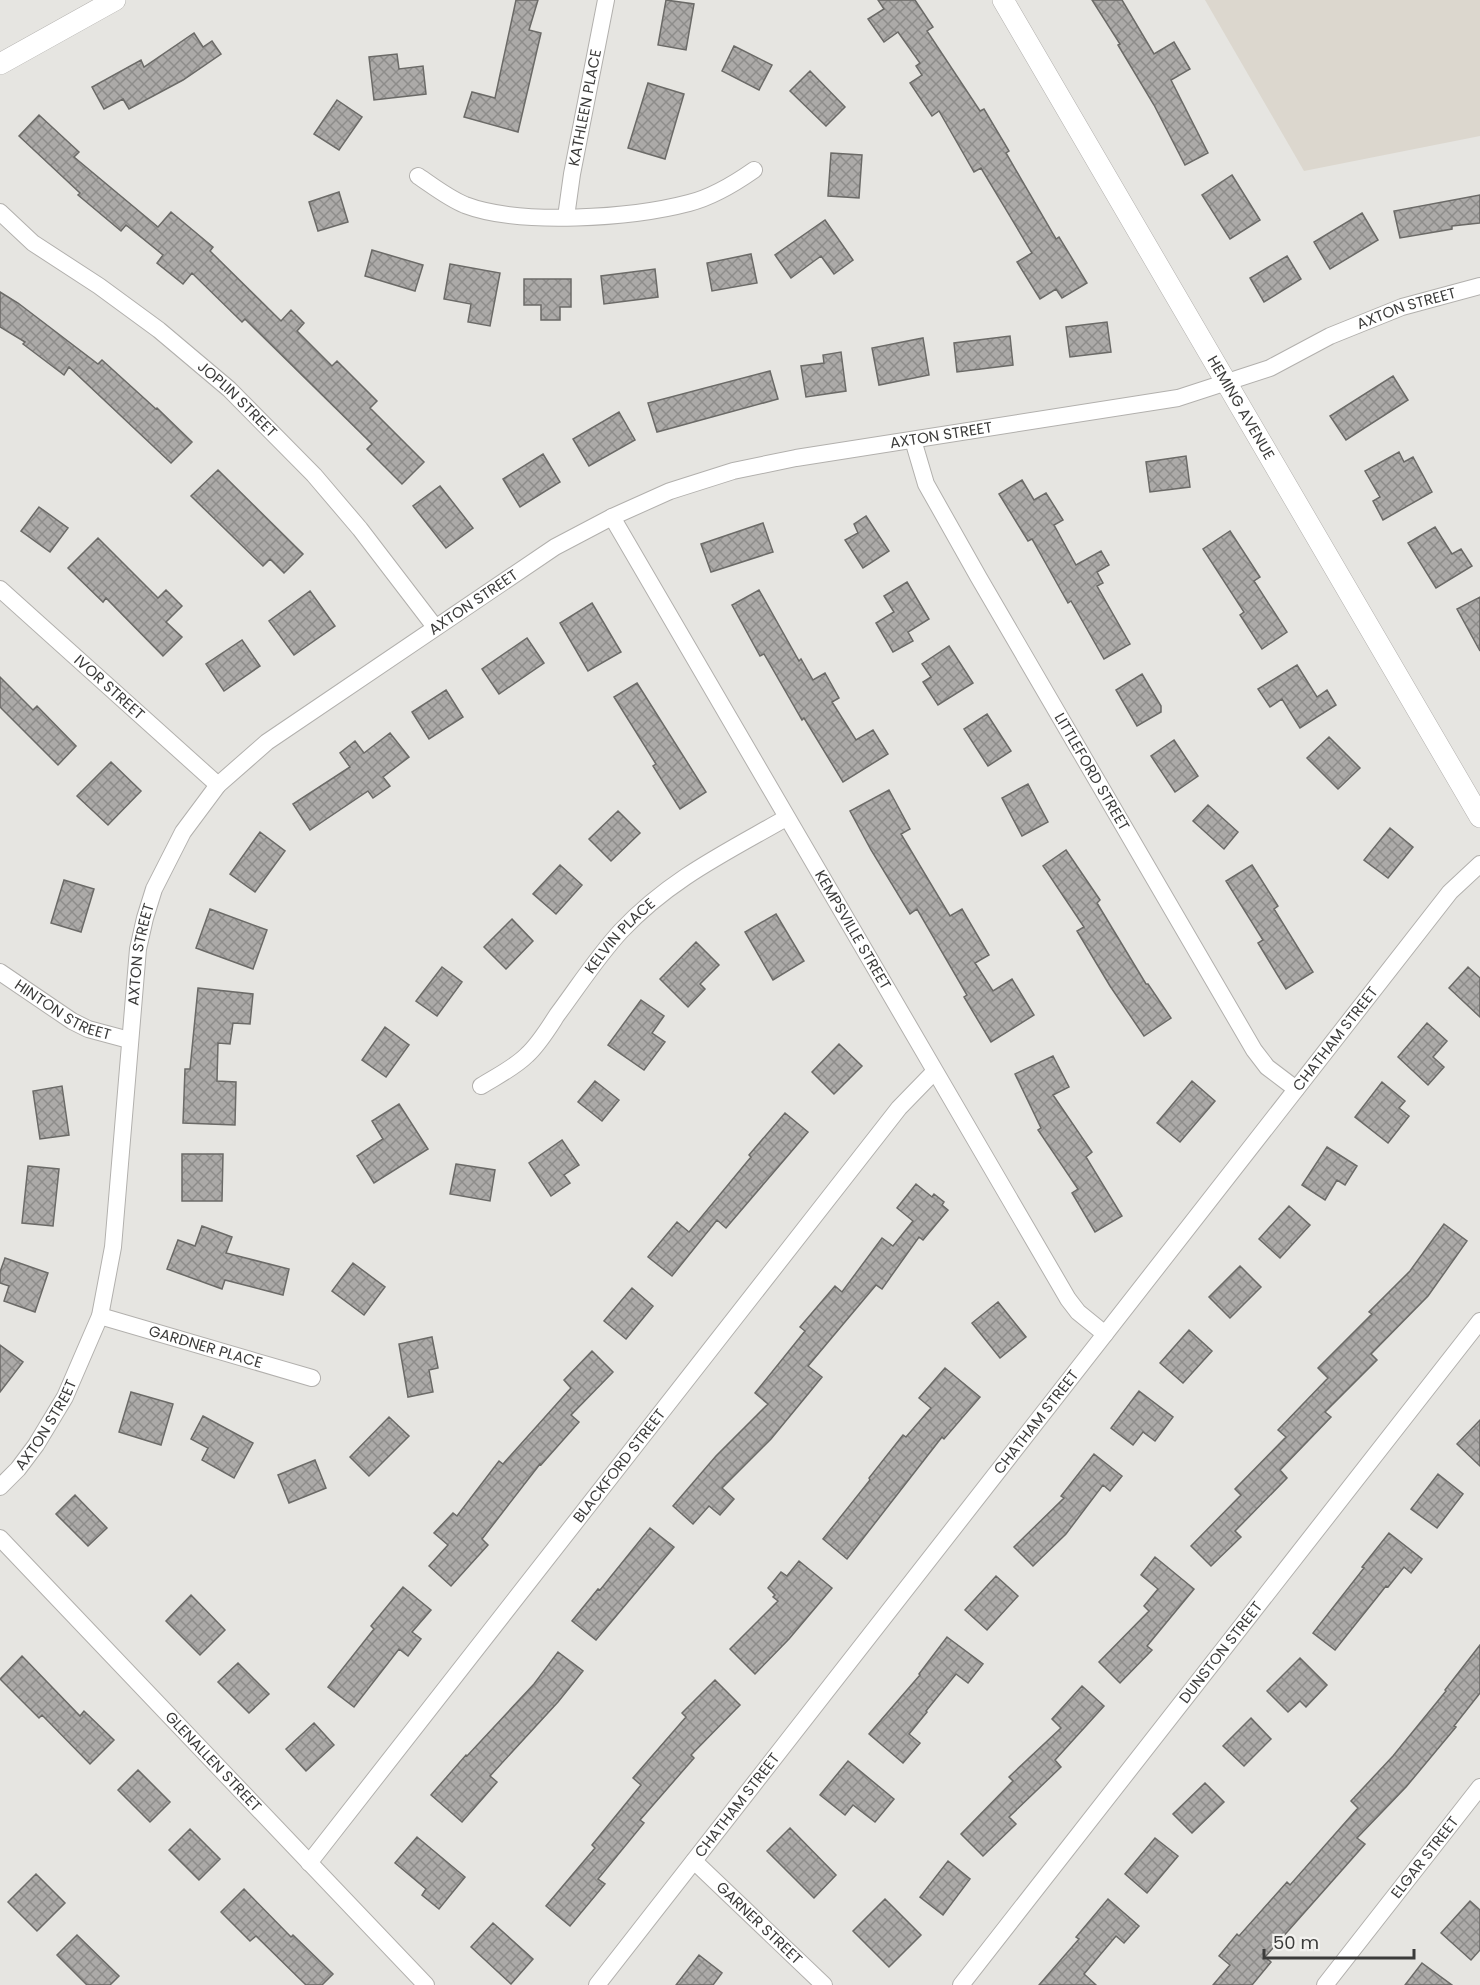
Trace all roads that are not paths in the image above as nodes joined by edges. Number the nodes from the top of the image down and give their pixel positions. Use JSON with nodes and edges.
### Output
{"nodes":[{"id":1,"x":115,"y":0,"type":"edge"},
{"id":2,"x":606,"y":0,"type":"edge"},
{"id":3,"x":1003,"y":0,"type":"edge"},
{"id":4,"x":0,"y":64,"type":"edge"},
{"id":5,"x":754,"y":170,"type":"dead end"},
{"id":6,"x":418,"y":176,"type":"dead end"},
{"id":7,"x":0,"y":212,"type":"edge"},
{"id":8,"x":566,"y":217,"type":"junction"},
{"id":9,"x":1480,"y":286,"type":"edge"},
{"id":10,"x":1226,"y":382,"type":"junction"},
{"id":11,"x":913,"y":440,"type":"junction"},
{"id":12,"x":612,"y":517,"type":"junction"},
{"id":13,"x":0,"y":589,"type":"edge"},
{"id":14,"x":435,"y":627,"type":"junction"},
{"id":15,"x":218,"y":785,"type":"junction"},
{"id":16,"x":1480,"y":816,"type":"edge"},
{"id":17,"x":786,"y":818,"type":"junction"},
{"id":18,"x":1480,"y":864,"type":"edge"},
{"id":19,"x":0,"y":972,"type":"edge"},
{"id":20,"x":129,"y":1040,"type":"junction"},
{"id":21,"x":934,"y":1072,"type":"junction"},
{"id":22,"x":481,"y":1086,"type":"dead end"},
{"id":23,"x":1296,"y":1089,"type":"junction"},
{"id":24,"x":100,"y":1316,"type":"junction"},
{"id":25,"x":1480,"y":1321,"type":"edge"},
{"id":26,"x":1105,"y":1334,"type":"junction"},
{"id":27,"x":312,"y":1378,"type":"dead end"},
{"id":28,"x":0,"y":1488,"type":"edge"},
{"id":29,"x":0,"y":1538,"type":"edge"},
{"id":30,"x":1480,"y":1786,"type":"edge"},
{"id":31,"x":694,"y":1860,"type":"junction"},
{"id":32,"x":309,"y":1863,"type":"junction"},
{"id":33,"x":426,"y":1985,"type":"edge"},
{"id":34,"x":597,"y":1985,"type":"edge"},
{"id":35,"x":824,"y":1985,"type":"edge"},
{"id":36,"x":961,"y":1985,"type":"edge"},
{"id":37,"x":1325,"y":1985,"type":"edge"}],
"edges":[{"from":1,"to":4,"type":"street"},
{"from":2,"to":8,"type":"street","name":"KATHLEEN PLACE"},
{"from":3,"to":10,"type":"street","name":"HEMING AVENUE"},
{"from":5,"to":8,"type":"street"},
{"from":6,"to":8,"type":"street"},
{"from":7,"to":14,"type":"street","name":"JOPLIN STREET"},
{"from":9,"to":10,"type":"street","name":"AXTON STREET"},
{"from":10,"to":11,"type":"street","name":"AXTON STREET"},
{"from":10,"to":16,"type":"street","name":"HEMING AVENUE"},
{"from":11,"to":12,"type":"street","name":"AXTON STREET"},
{"from":11,"to":23,"type":"street","name":"LITTLEFORD STREET"},
{"from":12,"to":14,"type":"street","name":"AXTON STREET"},
{"from":12,"to":17,"type":"street","name":"KEMPSVILLE STREET"},
{"from":13,"to":15,"type":"street","name":"IVOR STREET"},
{"from":14,"to":15,"type":"street","name":"AXTON STREET"},
{"from":15,"to":20,"type":"street","name":"AXTON STREET"},
{"from":17,"to":21,"type":"street","name":"KEMPSVILLE STREET"},
{"from":17,"to":22,"type":"street","name":"KELVIN PLACE"},
{"from":18,"to":23,"type":"street","name":"CHATHAM STREET"},
{"from":19,"to":20,"type":"street","name":"HINTON STREET"},
{"from":20,"to":24,"type":"street","name":"AXTON STREET"},
{"from":21,"to":26,"type":"street","name":"KEMPSVILLE STREET"},
{"from":21,"to":32,"type":"street","name":"BLACKFORD STREET"},
{"from":23,"to":26,"type":"street","name":"CHATHAM STREET"},
{"from":24,"to":27,"type":"street","name":"GARDNER PLACE"},
{"from":24,"to":28,"type":"street","name":"AXTON STREET"},
{"from":25,"to":36,"type":"street","name":"DUNSTON STREET"},
{"from":26,"to":31,"type":"street","name":"CHATHAM STREET"},
{"from":29,"to":32,"type":"street","name":"GLENALLEN STREET"},
{"from":30,"to":37,"type":"street","name":"ELGAR STREET"},
{"from":31,"to":34,"type":"street","name":"CHATHAM STREET"},
{"from":31,"to":35,"type":"street","name":"GARNER STREET"},
{"from":32,"to":33,"type":"street","name":"GLENALLEN STREET"}]}
